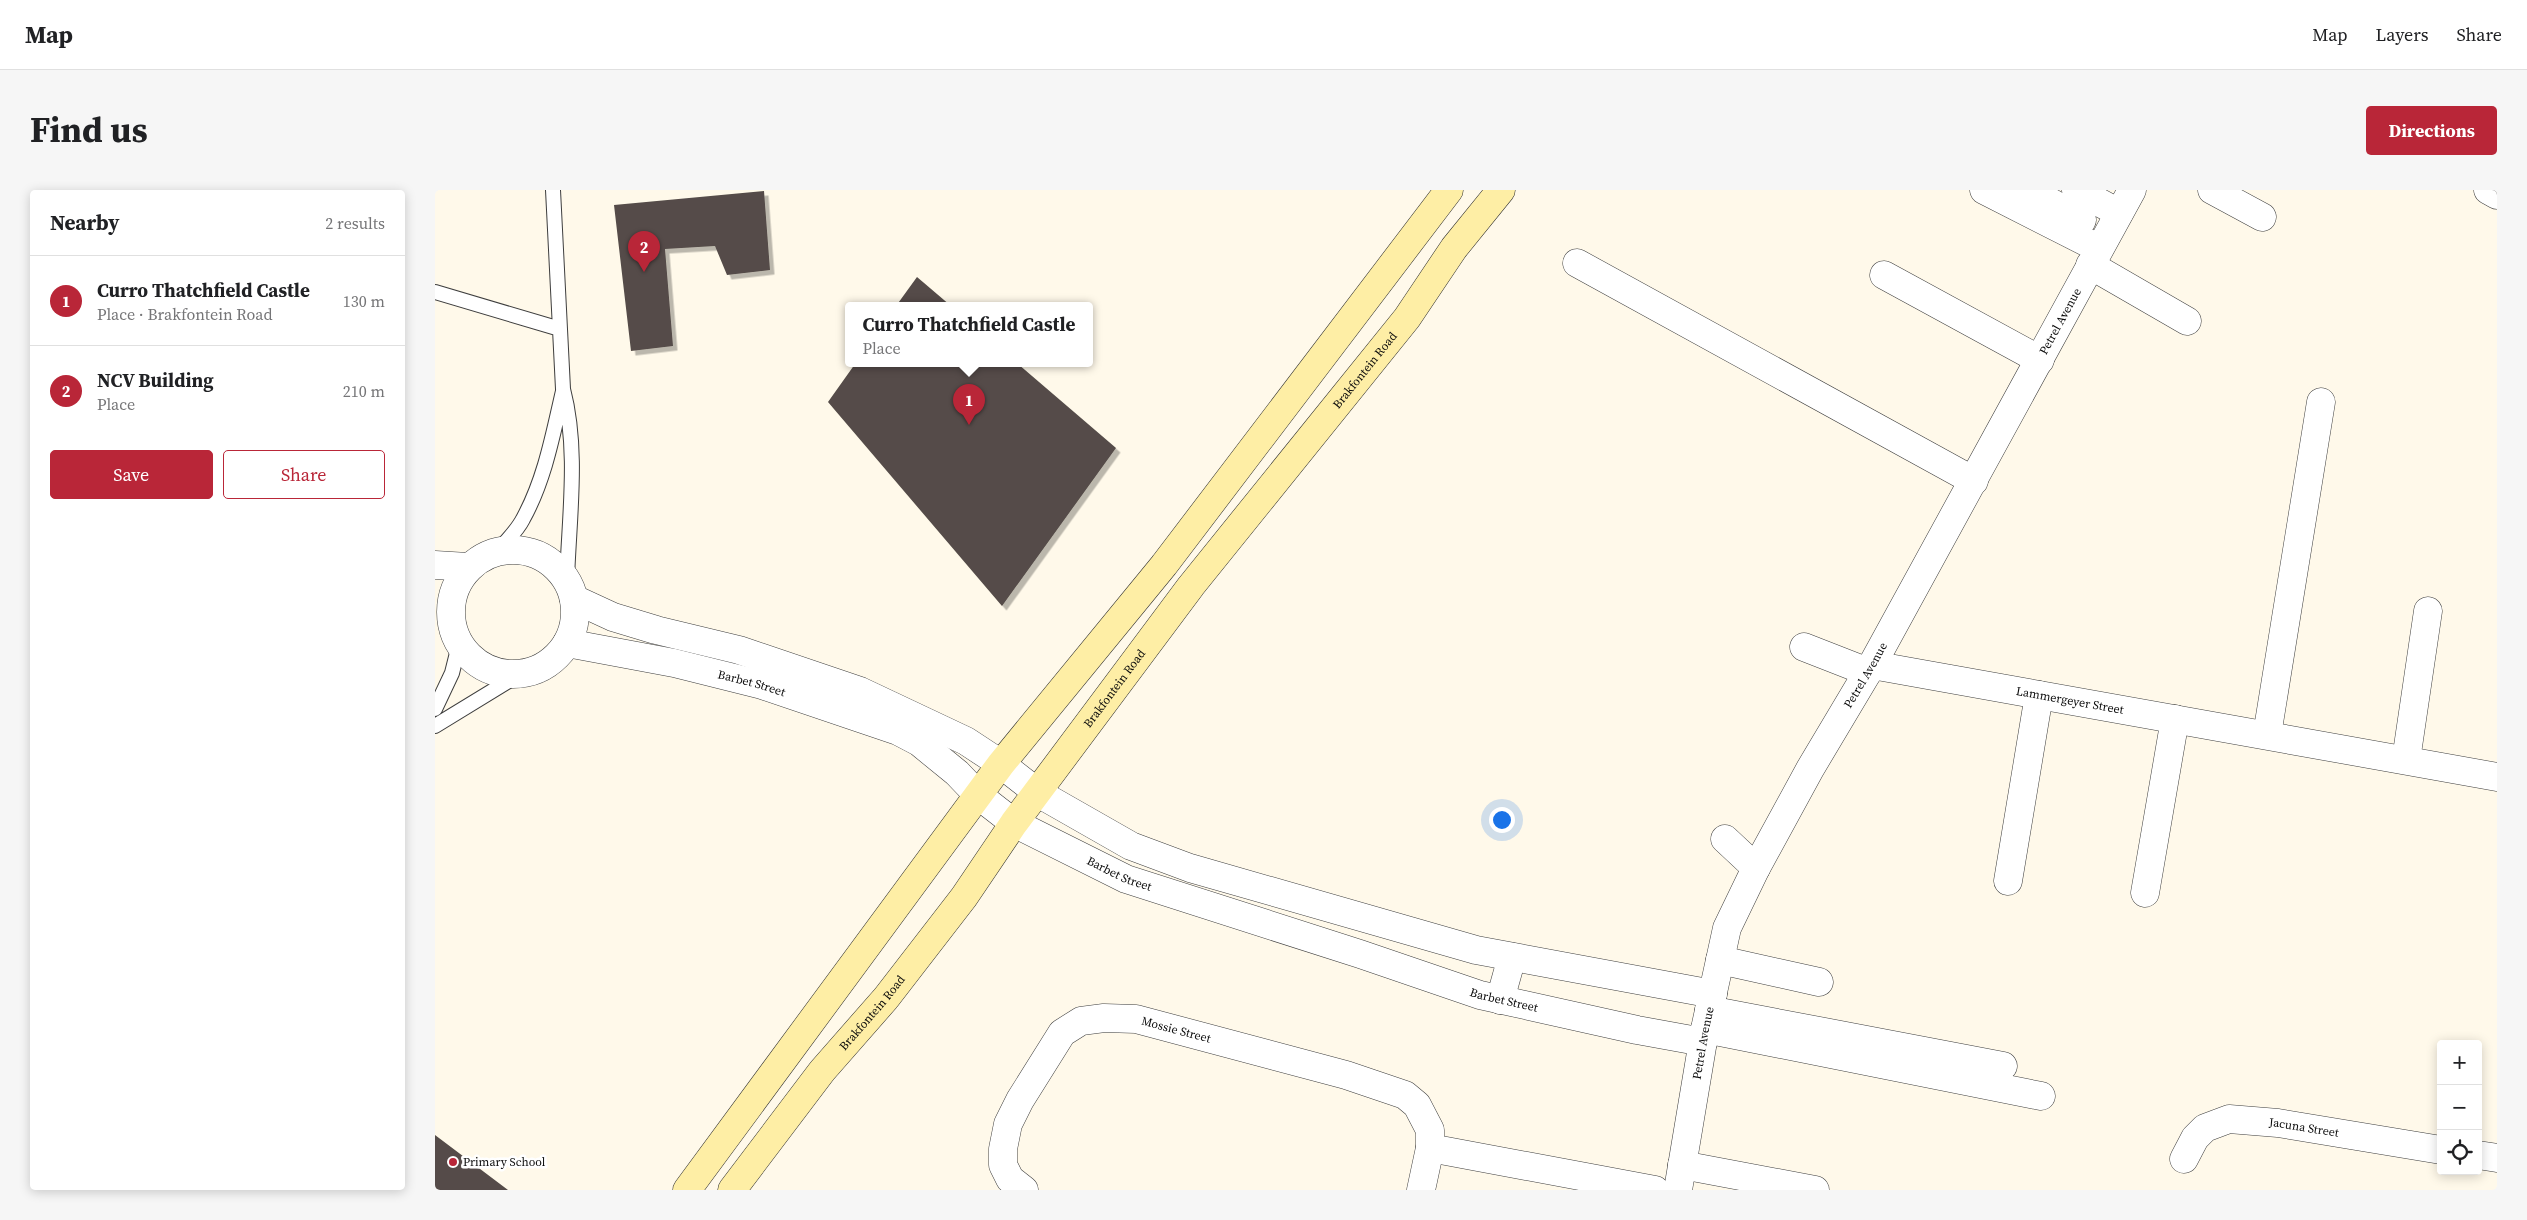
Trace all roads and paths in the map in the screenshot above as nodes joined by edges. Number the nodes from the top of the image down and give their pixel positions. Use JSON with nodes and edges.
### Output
{"nodes":[{"id":1,"x":553,"y":190,"type":"edge"},
{"id":2,"x":1449,"y":190,"type":"edge"},
{"id":3,"x":1501,"y":190,"type":"edge"},
{"id":4,"x":1984,"y":190,"type":"edge"},
{"id":5,"x":2029,"y":190,"type":"edge"},
{"id":6,"x":2076,"y":190,"type":"edge"},
{"id":7,"x":2211,"y":190,"type":"edge"},
{"id":8,"x":2489,"y":190,"type":"edge"},
{"id":9,"x":2497,"y":195,"type":"edge"},
{"id":10,"x":2262,"y":217,"type":"dead end"},
{"id":11,"x":2109,"y":230,"type":"edge"},
{"id":12,"x":1577,"y":262,"type":"dead end"},
{"id":13,"x":1884,"y":275,"type":"dead end"},
{"id":14,"x":435,"y":292,"type":"edge"},
{"id":15,"x":2187,"y":321,"type":"dead end"},
{"id":16,"x":560,"y":329,"type":"junction"},
{"id":17,"x":2040,"y":360,"type":"junction"},
{"id":18,"x":563,"y":389,"type":"junction"},
{"id":19,"x":2321,"y":402,"type":"dead end"},
{"id":20,"x":1974,"y":481,"type":"junction"},
{"id":21,"x":497,"y":552,"type":"junction"},
{"id":22,"x":435,"y":565,"type":"edge"},
{"id":23,"x":469,"y":568,"type":"junction"},
{"id":24,"x":570,"y":590,"type":"junction"},
{"id":25,"x":2428,"y":611,"type":"dead end"},
{"id":26,"x":448,"y":630,"type":"edge"},
{"id":27,"x":567,"y":643,"type":"junction"},
{"id":28,"x":1804,"y":647,"type":"dead end"},
{"id":29,"x":1870,"y":668,"type":"junction"},
{"id":30,"x":520,"y":674,"type":"junction"},
{"id":31,"x":2039,"y":695,"type":"junction"},
{"id":32,"x":435,"y":709,"type":"edge"},
{"id":33,"x":2175,"y":719,"type":"junction"},
{"id":34,"x":435,"y":726,"type":"edge"},
{"id":35,"x":2267,"y":735,"type":"junction"},
{"id":36,"x":2405,"y":760,"type":"junction"},
{"id":37,"x":1001,"y":764,"type":"junction"},
{"id":38,"x":2497,"y":777,"type":"edge"},
{"id":39,"x":1038,"y":792,"type":"junction"},
{"id":40,"x":978,"y":795,"type":"junction"},
{"id":41,"x":1014,"y":824,"type":"junction"},
{"id":42,"x":1725,"y":839,"type":"dead end"},
{"id":43,"x":1756,"y":868,"type":"junction"},
{"id":44,"x":2008,"y":880,"type":"dead end"},
{"id":45,"x":2145,"y":892,"type":"dead end"},
{"id":46,"x":1512,"y":957,"type":"junction"},
{"id":47,"x":1720,"y":960,"type":"junction"},
{"id":48,"x":1819,"y":982,"type":"dead end"},
{"id":49,"x":1500,"y":1000,"type":"junction"},
{"id":50,"x":1707,"y":1019,"type":"junction"},
{"id":51,"x":2003,"y":1066,"type":"dead end"},
{"id":52,"x":2041,"y":1096,"type":"dead end"},
{"id":53,"x":1430,"y":1148,"type":"junction"},
{"id":54,"x":2437,"y":1149,"type":"edge"},
{"id":55,"x":2482,"y":1156,"type":"edge"},
{"id":56,"x":2497,"y":1158,"type":"edge"},
{"id":57,"x":2184,"y":1159,"type":"dead end"},
{"id":58,"x":1680,"y":1178,"type":"edge"},
{"id":59,"x":687,"y":1190,"type":"edge"},
{"id":60,"x":732,"y":1190,"type":"edge"},
{"id":61,"x":1024,"y":1190,"type":"edge"},
{"id":62,"x":1421,"y":1190,"type":"edge"},
{"id":63,"x":1655,"y":1190,"type":"edge"},
{"id":64,"x":1815,"y":1190,"type":"edge"}],
"edges":[{"from":1,"to":16,"type":"lane"},
{"from":2,"to":37,"type":"street"},
{"from":3,"to":39,"type":"street","name":"Brakfontein Road"},
{"from":4,"to":11,"type":"street"},
{"from":5,"to":11,"type":"street"},
{"from":6,"to":11,"type":"street"},
{"from":7,"to":10,"type":"street"},
{"from":8,"to":9,"type":"street"},
{"from":11,"to":15,"type":"street"},
{"from":11,"to":17,"type":"street","name":"Petrel Avenue"},
{"from":12,"to":20,"type":"street"},
{"from":13,"to":17,"type":"street"},
{"from":14,"to":16,"type":"lane"},
{"from":16,"to":18,"type":"lane"},
{"from":17,"to":20,"type":"street","name":"Petrel Avenue"},
{"from":18,"to":21,"type":"lane"},
{"from":18,"to":24,"type":"lane"},
{"from":19,"to":35,"type":"street"},
{"from":20,"to":29,"type":"street","name":"Petrel Avenue"},
{"from":21,"to":23,"type":"street"},
{"from":21,"to":24,"type":"street"},
{"from":22,"to":23,"type":"street"},
{"from":23,"to":26,"type":"street"},
{"from":24,"to":27,"type":"street"},
{"from":24,"to":37,"type":"street","name":"Barbet Street"},
{"from":25,"to":36,"type":"street"},
{"from":26,"to":30,"type":"street"},
{"from":26,"to":32,"type":"lane"},
{"from":27,"to":30,"type":"street"},
{"from":27,"to":40,"type":"street","name":"Barbet Street"},
{"from":28,"to":29,"type":"street","name":"Lammergeyer Street"},
{"from":29,"to":31,"type":"street","name":"Lammergeyer Street"},
{"from":29,"to":43,"type":"street","name":"Petrel Avenue"},
{"from":30,"to":34,"type":"lane"},
{"from":31,"to":33,"type":"street","name":"Lammergeyer Street"},
{"from":31,"to":44,"type":"street"},
{"from":33,"to":35,"type":"street","name":"Lammergeyer Street"},
{"from":33,"to":45,"type":"street"},
{"from":35,"to":36,"type":"street","name":"Lammergeyer Street"},
{"from":36,"to":38,"type":"street","name":"Lammergeyer Street"},
{"from":37,"to":39,"type":"street","name":"Barbet Street"},
{"from":37,"to":40,"type":"street"},
{"from":39,"to":41,"type":"street","name":"Brakfontein Road"},
{"from":39,"to":46,"type":"street","name":"Barbet Street"},
{"from":40,"to":41,"type":"street","name":"Barbet Street"},
{"from":40,"to":59,"type":"street"},
{"from":41,"to":49,"type":"street","name":"Barbet Street"},
{"from":41,"to":60,"type":"street","name":"Brakfontein Road"},
{"from":42,"to":43,"type":"street"},
{"from":43,"to":47,"type":"street","name":"Petrel Avenue"},
{"from":46,"to":49,"type":"street"},
{"from":46,"to":50,"type":"street","name":"Barbet Street"},
{"from":47,"to":48,"type":"street"},
{"from":47,"to":50,"type":"street","name":"Petrel Avenue"},
{"from":49,"to":50,"type":"street","name":"Barbet Street"},
{"from":50,"to":51,"type":"street"},
{"from":50,"to":52,"type":"street"},
{"from":50,"to":58,"type":"street","name":"Petrel Avenue"},
{"from":53,"to":61,"type":"street","name":"Mossie Street"},
{"from":53,"to":62,"type":"street","name":"Mossie Street"},
{"from":53,"to":63,"type":"street"},
{"from":54,"to":57,"type":"street","name":"Jacuna Street"},
{"from":55,"to":56,"type":"street"},
{"from":58,"to":64,"type":"street"}]}
